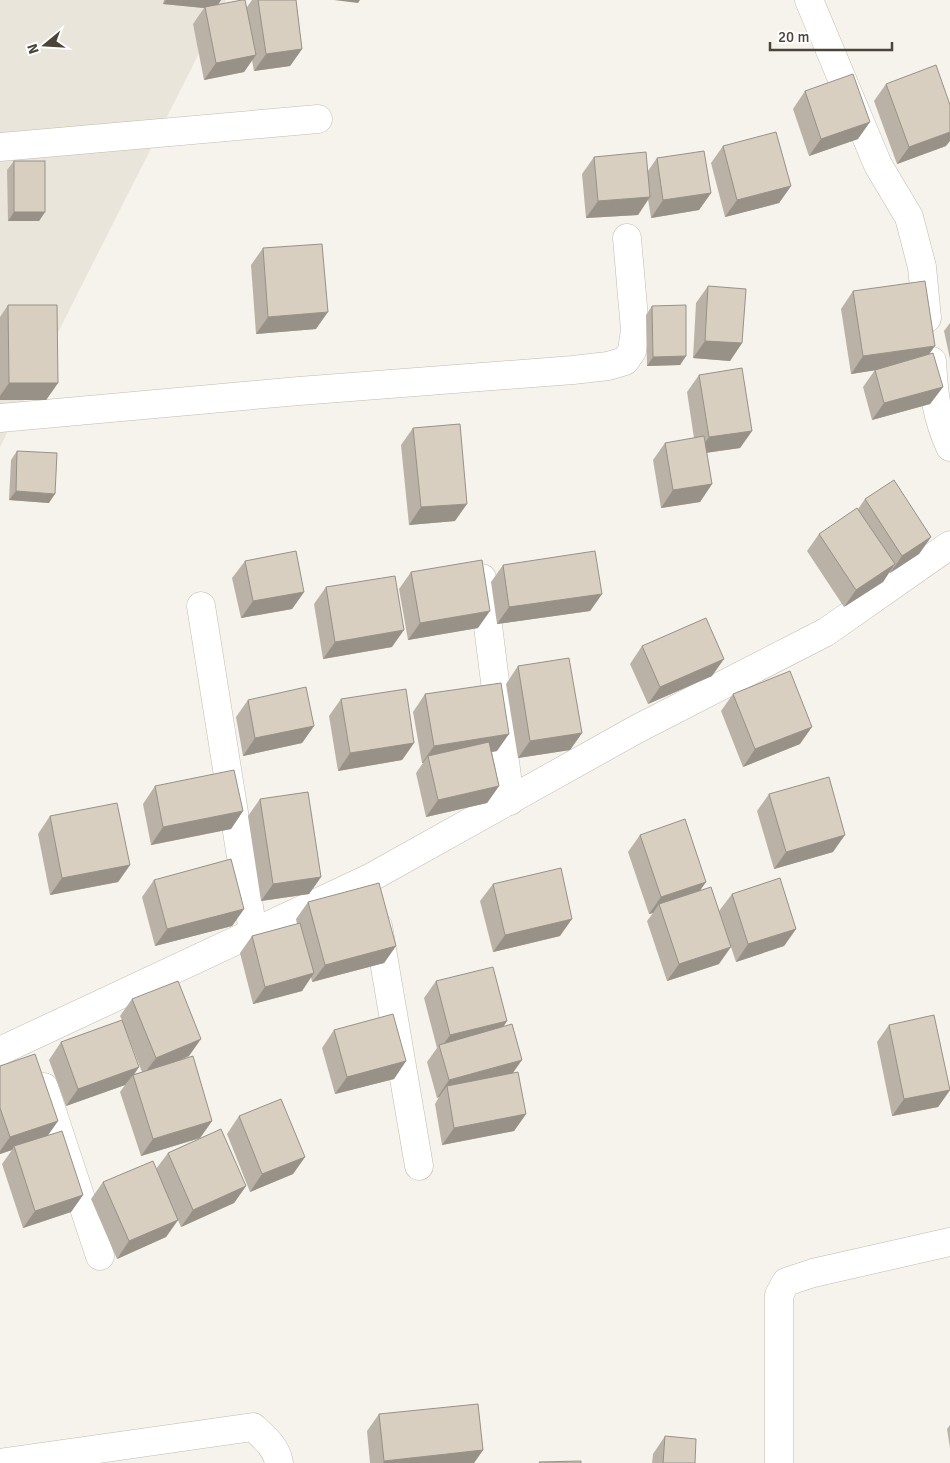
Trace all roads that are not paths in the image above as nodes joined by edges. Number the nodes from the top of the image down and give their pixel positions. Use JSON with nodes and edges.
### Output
{"nodes":[{"id":1,"x":809,"y":0,"type":"edge"},
{"id":2,"x":318,"y":119,"type":"dead end"},
{"id":3,"x":0,"y":146,"type":"edge"},
{"id":4,"x":627,"y":238,"type":"dead end"},
{"id":5,"x":0,"y":418,"type":"edge"},
{"id":6,"x":950,"y":447,"type":"edge"},
{"id":7,"x":950,"y":545,"type":"edge"},
{"id":8,"x":481,"y":574,"type":"edge"},
{"id":9,"x":201,"y":606,"type":"dead end"},
{"id":10,"x":510,"y":801,"type":"junction"},
{"id":11,"x":370,"y":878,"type":"junction"},
{"id":12,"x":253,"y":932,"type":"junction"},
{"id":13,"x":28,"y":1037,"type":"junction"},
{"id":14,"x":0,"y":1051,"type":"edge"},
{"id":15,"x":419,"y":1166,"type":"dead end"},
{"id":16,"x":950,"y":1242,"type":"edge"},
{"id":17,"x":100,"y":1256,"type":"dead end"},
{"id":18,"x":0,"y":1463,"type":"edge"},
{"id":19,"x":280,"y":1463,"type":"edge"},
{"id":20,"x":779,"y":1463,"type":"edge"}],
"edges":[{"from":1,"to":6,"type":"street"},
{"from":2,"to":3,"type":"street"},
{"from":4,"to":5,"type":"street"},
{"from":7,"to":10,"type":"street"},
{"from":8,"to":10,"type":"street"},
{"from":9,"to":12,"type":"street"},
{"from":10,"to":11,"type":"street"},
{"from":11,"to":12,"type":"street"},
{"from":11,"to":15,"type":"street"},
{"from":12,"to":13,"type":"street"},
{"from":13,"to":14,"type":"street"},
{"from":13,"to":17,"type":"street"},
{"from":16,"to":20,"type":"street"},
{"from":18,"to":19,"type":"street"}]}
